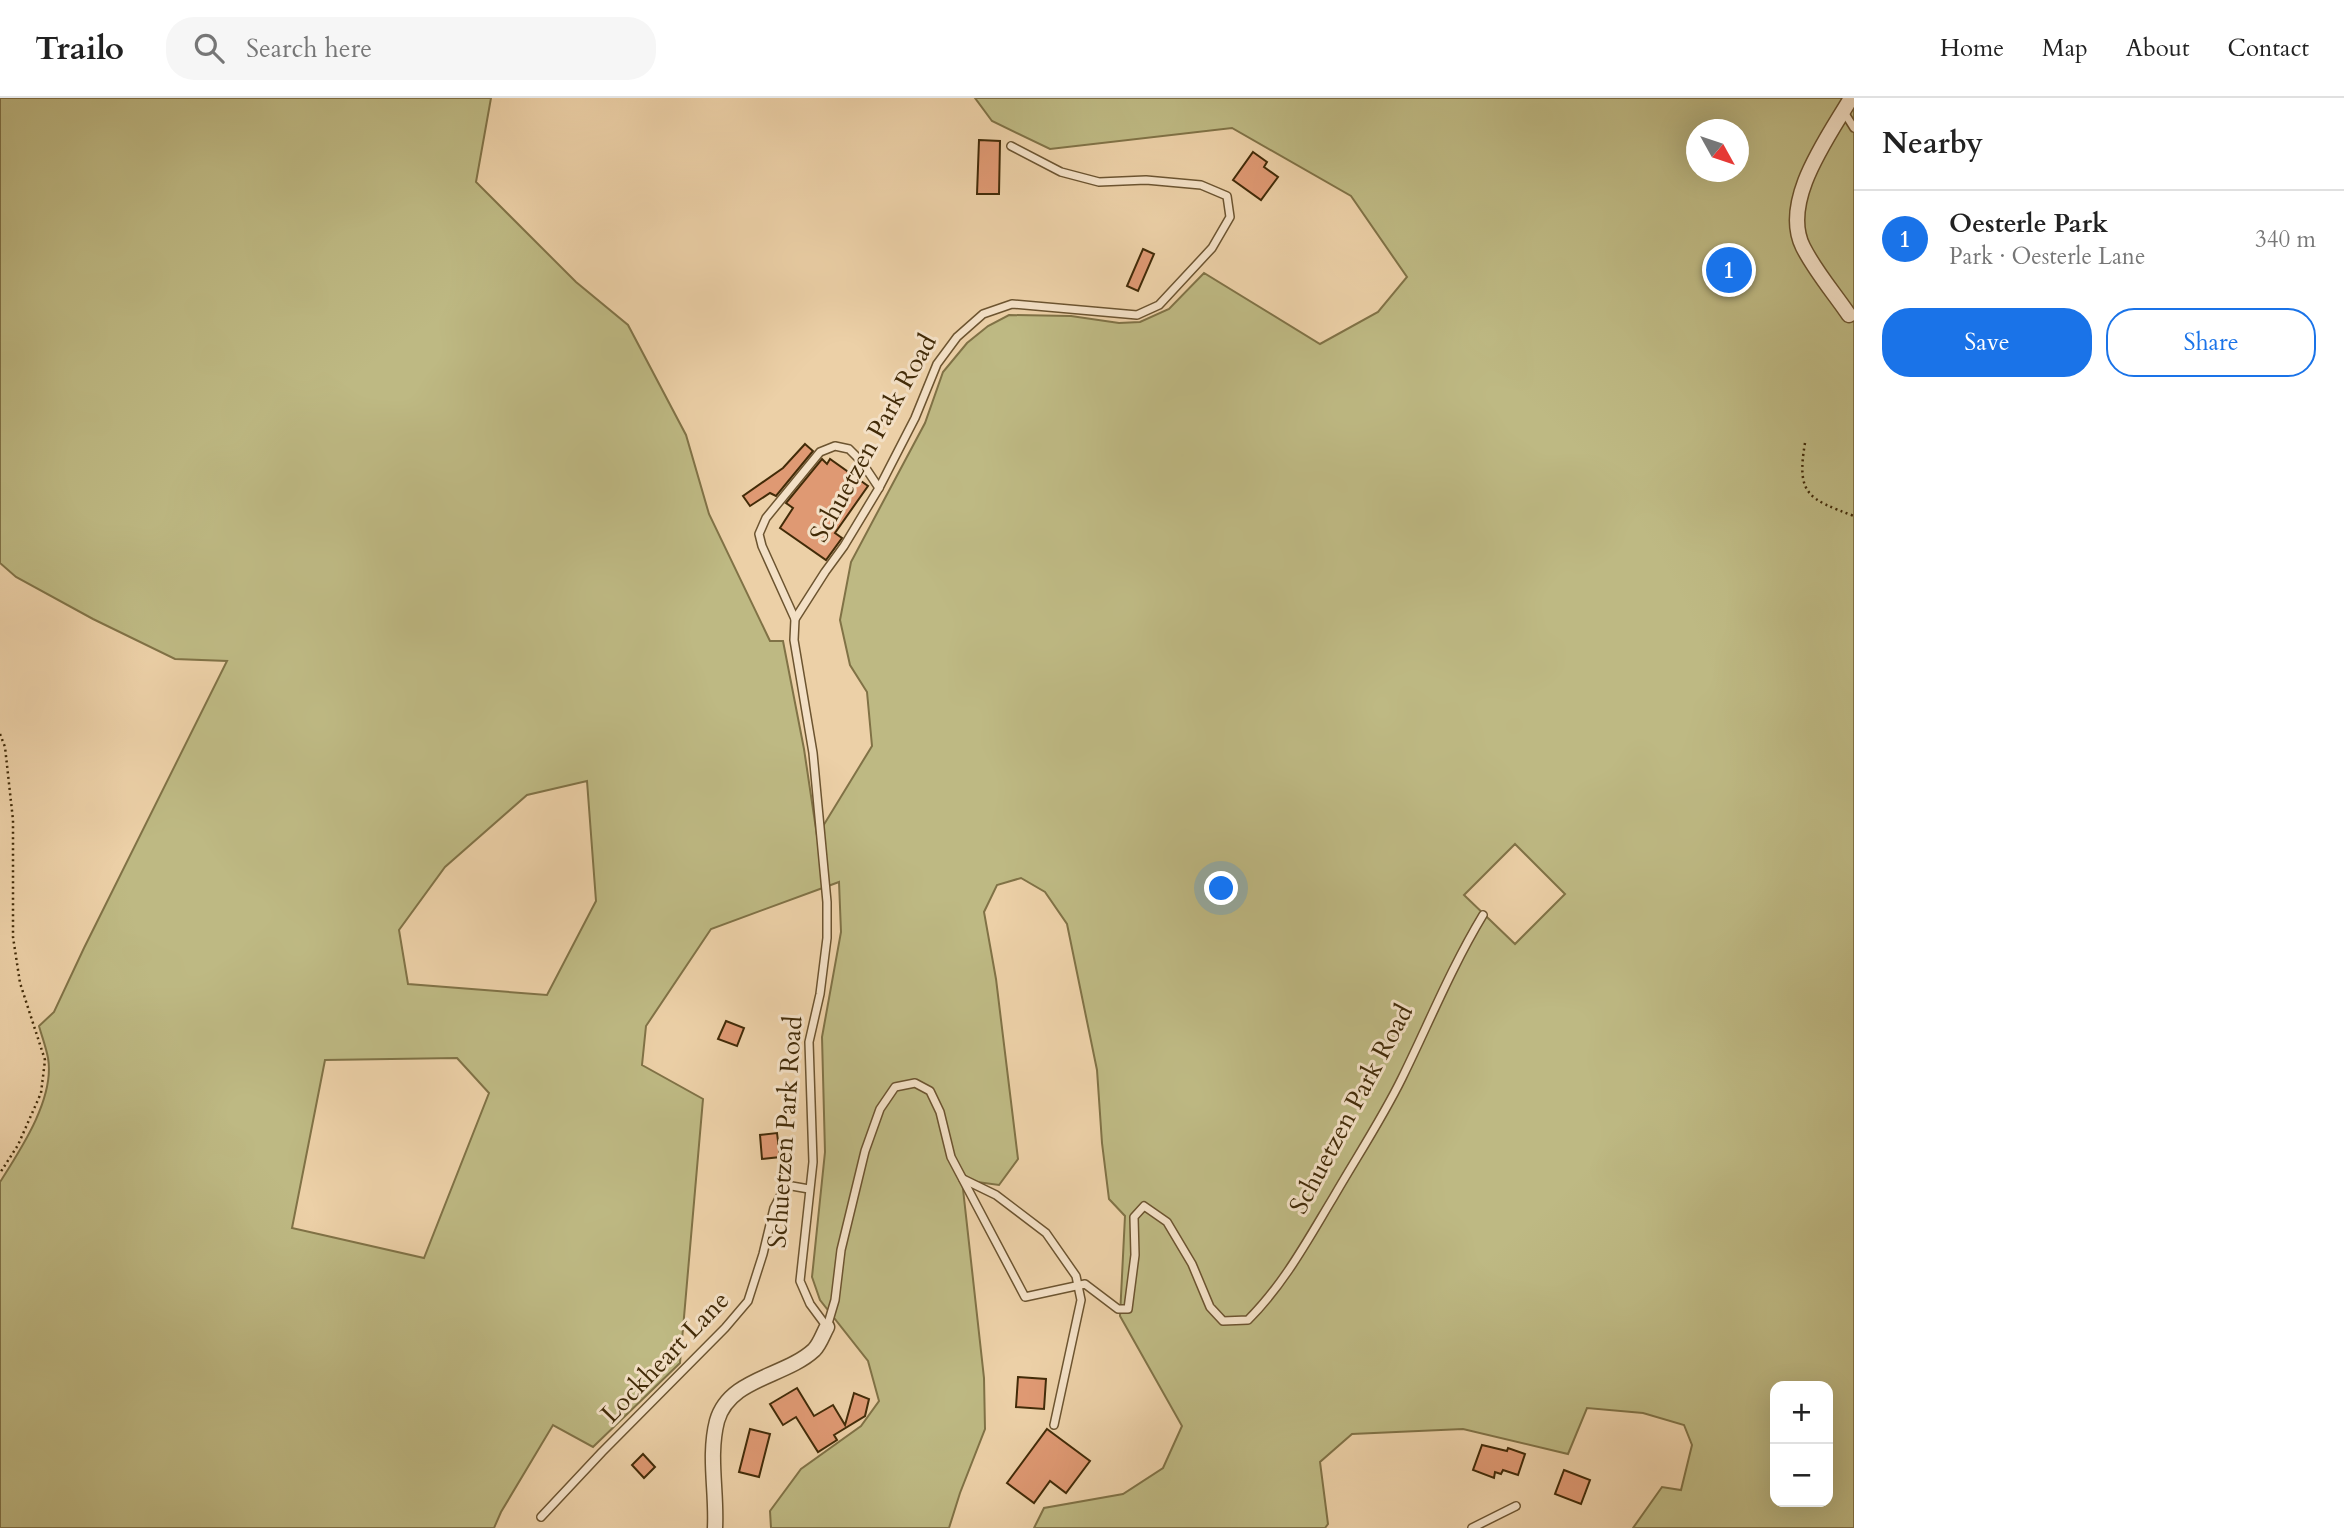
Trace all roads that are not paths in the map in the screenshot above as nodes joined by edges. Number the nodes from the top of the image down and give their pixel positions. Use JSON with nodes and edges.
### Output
{"nodes":[{"id":1,"x":1852,"y":98,"type":"edge"},
{"id":2,"x":1843,"y":112,"type":"junction"},
{"id":3,"x":1854,"y":128,"type":"edge"},
{"id":4,"x":1011,"y":146,"type":"dead end"},
{"id":5,"x":1849,"y":315,"type":"dead end"},
{"id":6,"x":879,"y":488,"type":"junction"},
{"id":7,"x":795,"y":619,"type":"junction"},
{"id":8,"x":1483,"y":915,"type":"dead end"},
{"id":9,"x":962,"y":1179,"type":"junction"},
{"id":10,"x":809,"y":1189,"type":"junction"},
{"id":11,"x":1078,"y":1284,"type":"junction"},
{"id":12,"x":827,"y":1327,"type":"junction"},
{"id":13,"x":1054,"y":1425,"type":"dead end"},
{"id":14,"x":1516,"y":1506,"type":"dead end"},
{"id":15,"x":541,"y":1517,"type":"dead end"},
{"id":16,"x":715,"y":1528,"type":"edge"},
{"id":17,"x":1472,"y":1528,"type":"edge"}],
"edges":[{"from":1,"to":2,"type":"street"},
{"from":2,"to":3,"type":"lane"},
{"from":2,"to":5,"type":"street"},
{"from":4,"to":6,"type":"lane","name":"Schuetzen Park Road"},
{"from":6,"to":7,"type":"lane","name":"Schuetzen Park Road"},
{"from":6,"to":7,"type":"lane"},
{"from":7,"to":10,"type":"lane","name":"Schuetzen Park Road"},
{"from":8,"to":11,"type":"lane","name":"Schuetzen Park Road"},
{"from":9,"to":11,"type":"lane"},
{"from":9,"to":11,"type":"lane"},
{"from":9,"to":12,"type":"lane"},
{"from":10,"to":12,"type":"lane","name":"Schuetzen Park Road"},
{"from":10,"to":15,"type":"lane","name":"Lockheart Lane"},
{"from":11,"to":13,"type":"lane"},
{"from":12,"to":16,"type":"street"},
{"from":14,"to":17,"type":"lane"}]}
